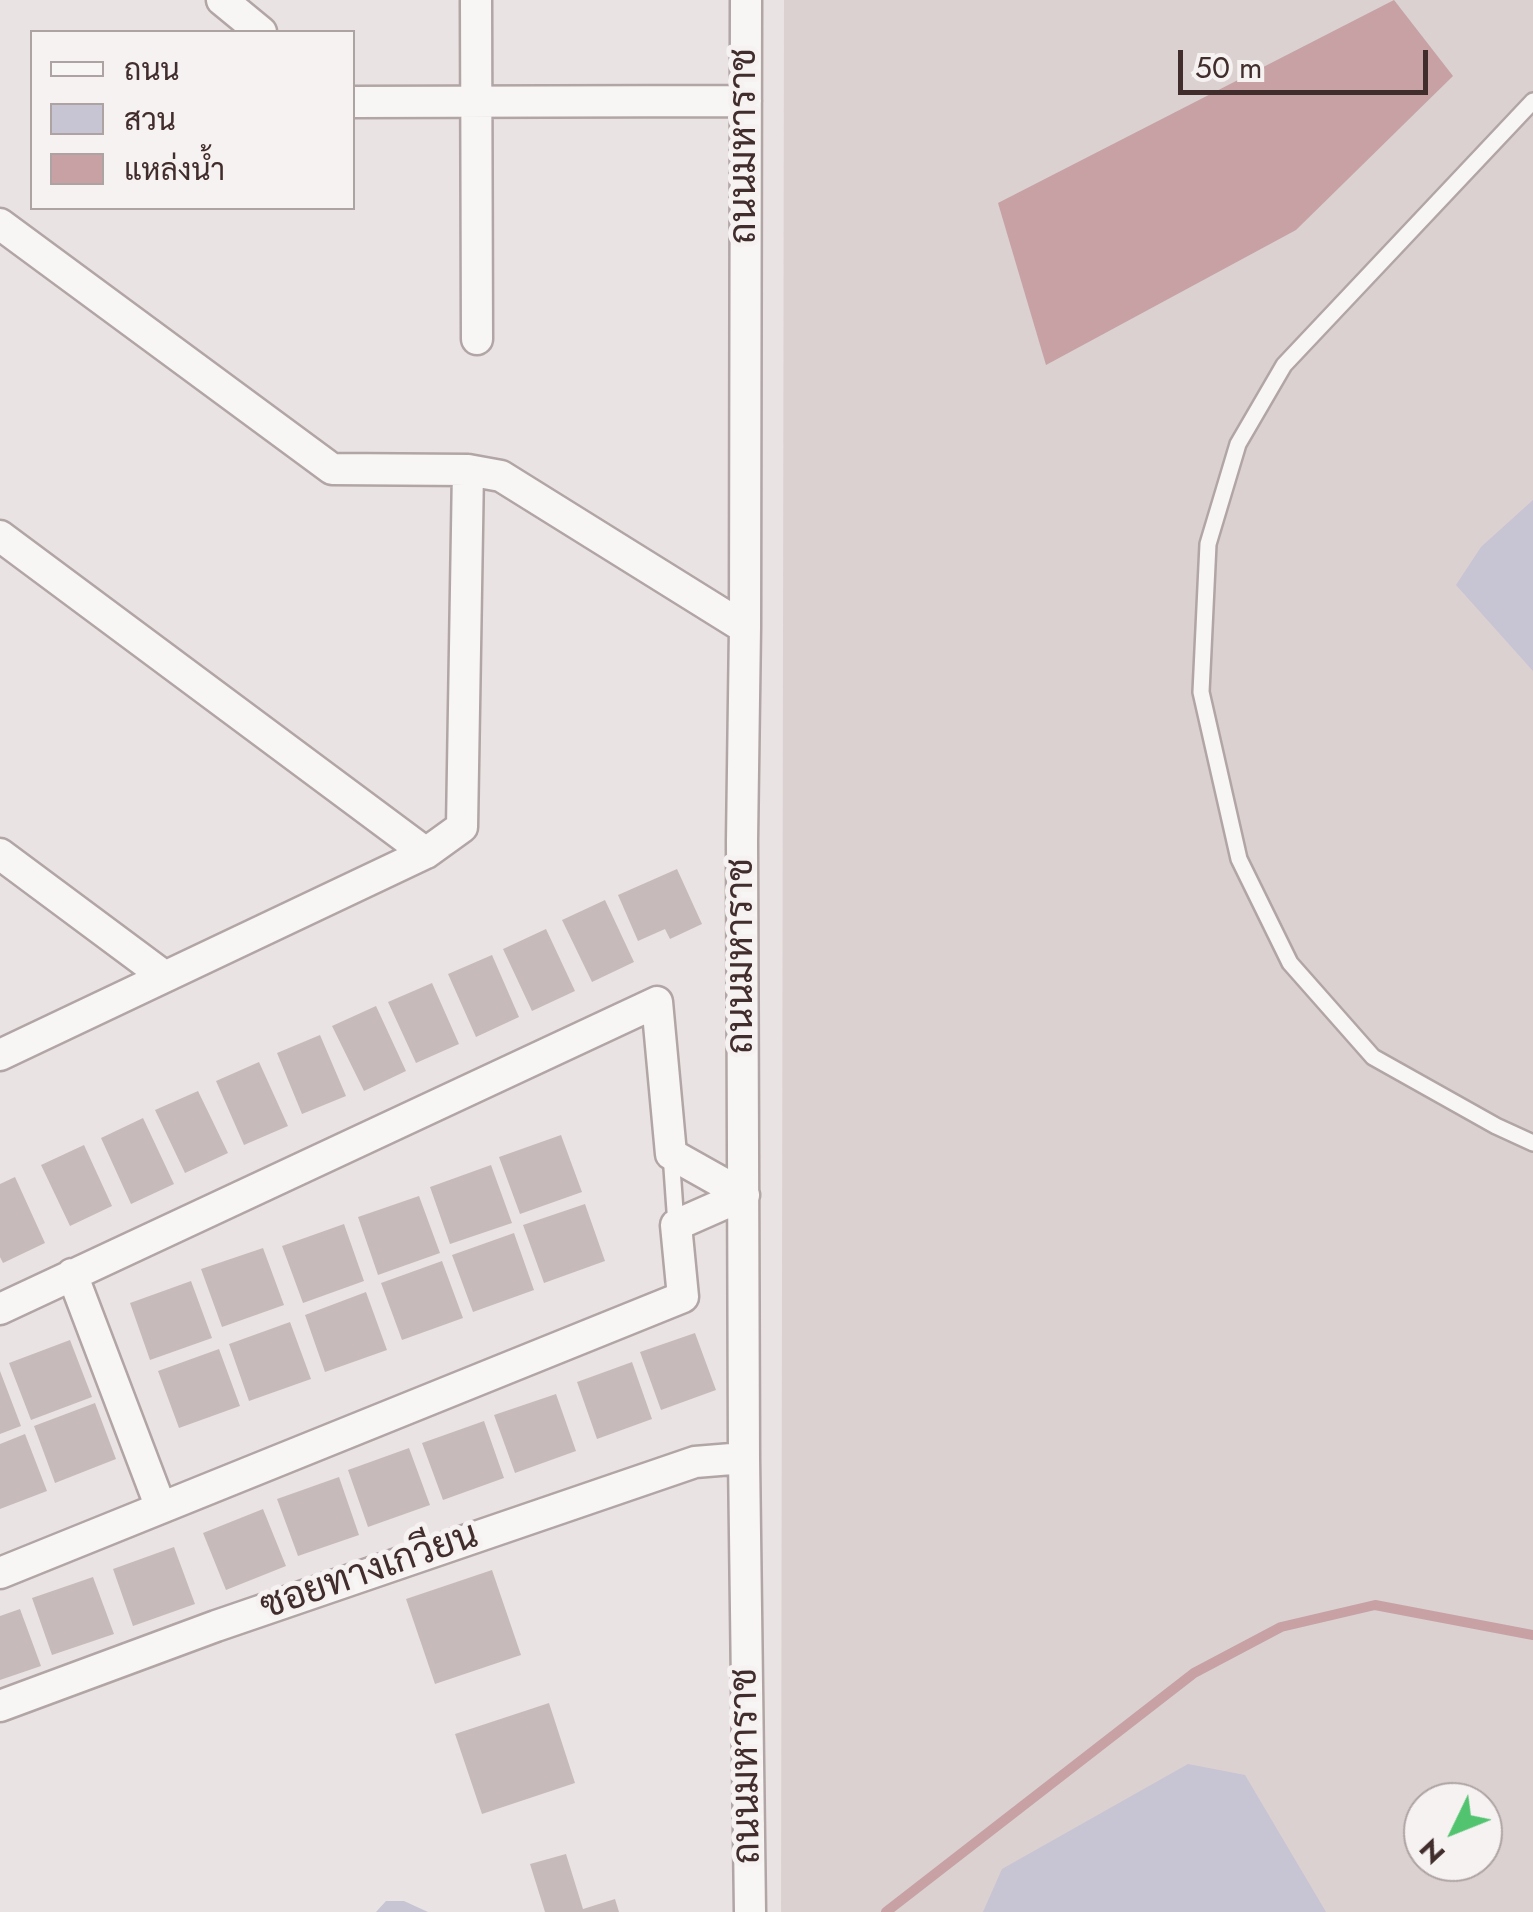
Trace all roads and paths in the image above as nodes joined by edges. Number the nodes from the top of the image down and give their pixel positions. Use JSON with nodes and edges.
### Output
{"nodes":[{"id":1,"x":222,"y":0,"type":"edge"},
{"id":2,"x":476,"y":0,"type":"edge"},
{"id":3,"x":746,"y":0,"type":"edge"},
{"id":4,"x":260,"y":30,"type":"edge"},
{"id":5,"x":746,"y":101,"type":"junction"},
{"id":6,"x":1533,"y":101,"type":"edge"},
{"id":7,"x":355,"y":102,"type":"edge"},
{"id":8,"x":476,"y":102,"type":"junction"},
{"id":9,"x":0,"y":224,"type":"edge"},
{"id":10,"x":477,"y":339,"type":"dead end"},
{"id":11,"x":468,"y":470,"type":"junction"},
{"id":12,"x":0,"y":536,"type":"edge"},
{"id":13,"x":745,"y":628,"type":"junction"},
{"id":14,"x":426,"y":853,"type":"junction"},
{"id":15,"x":0,"y":854,"type":"edge"},
{"id":16,"x":164,"y":976,"type":"junction"},
{"id":17,"x":0,"y":1054,"type":"edge"},
{"id":18,"x":1533,"y":1143,"type":"edge"},
{"id":19,"x":670,"y":1154,"type":"junction"},
{"id":20,"x":744,"y":1195,"type":"junction"},
{"id":21,"x":676,"y":1225,"type":"junction"},
{"id":22,"x":72,"y":1274,"type":"junction"},
{"id":23,"x":0,"y":1308,"type":"edge"},
{"id":24,"x":744,"y":1458,"type":"junction"},
{"id":25,"x":161,"y":1508,"type":"junction"},
{"id":26,"x":0,"y":1573,"type":"edge"},
{"id":27,"x":0,"y":1706,"type":"edge"},
{"id":28,"x":750,"y":1912,"type":"edge"}],
"edges":[{"from":1,"to":4,"type":"street"},
{"from":2,"to":8,"type":"street"},
{"from":3,"to":5,"type":"street","name":"ถนนมหาราช"},
{"from":5,"to":8,"type":"street"},
{"from":5,"to":13,"type":"street","name":"ถนนมหาราช"},
{"from":6,"to":18,"type":"lane"},
{"from":7,"to":8,"type":"street"},
{"from":8,"to":10,"type":"street"},
{"from":9,"to":11,"type":"street"},
{"from":11,"to":13,"type":"street"},
{"from":11,"to":14,"type":"street"},
{"from":12,"to":14,"type":"street"},
{"from":13,"to":20,"type":"street","name":"ถนนมหาราช"},
{"from":14,"to":16,"type":"street"},
{"from":15,"to":16,"type":"street"},
{"from":16,"to":17,"type":"street"},
{"from":19,"to":20,"type":"street"},
{"from":19,"to":21,"type":"lane"},
{"from":19,"to":22,"type":"street"},
{"from":20,"to":21,"type":"street"},
{"from":20,"to":24,"type":"street","name":"ถนนมหาราช"},
{"from":21,"to":25,"type":"street"},
{"from":22,"to":23,"type":"street"},
{"from":22,"to":25,"type":"street"},
{"from":24,"to":27,"type":"street","name":"ซอยทางเกวียน"},
{"from":24,"to":28,"type":"street","name":"ถนนมหาราช"},
{"from":25,"to":26,"type":"street"}]}
